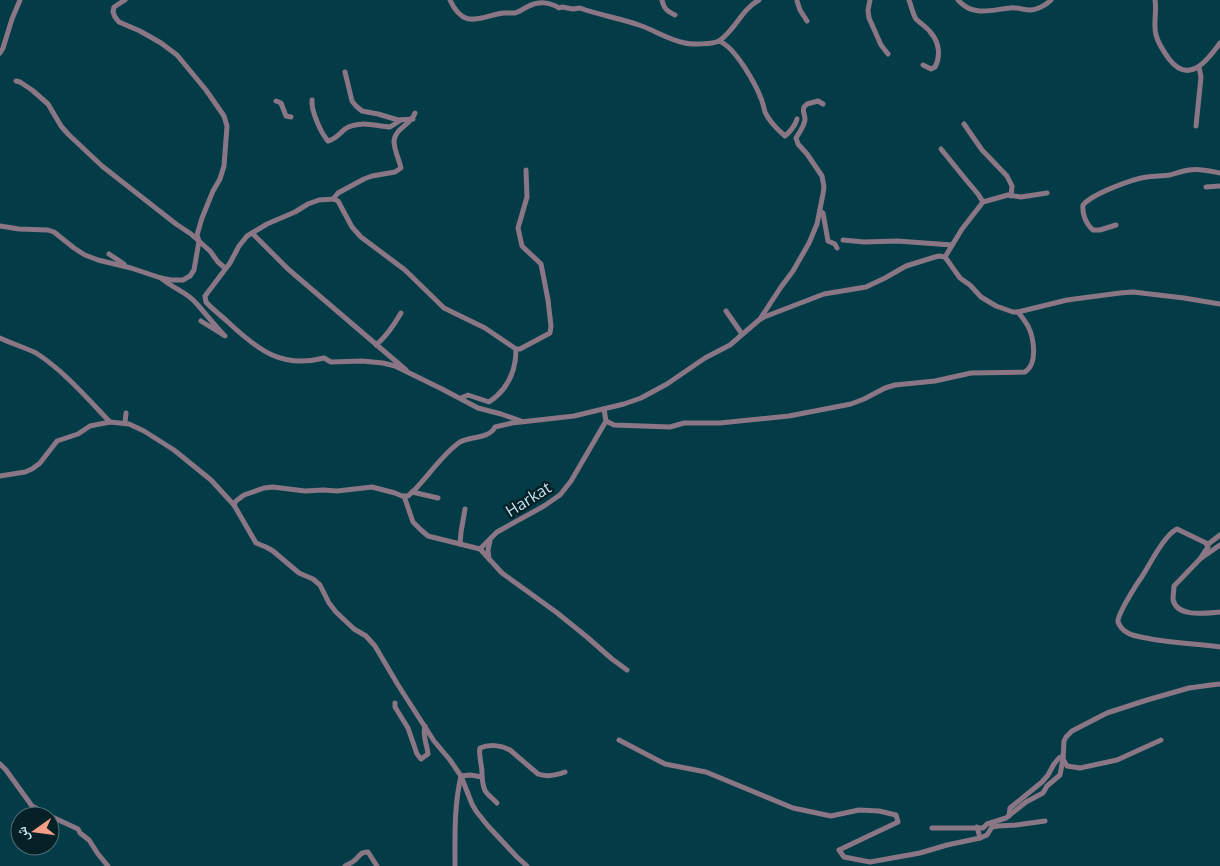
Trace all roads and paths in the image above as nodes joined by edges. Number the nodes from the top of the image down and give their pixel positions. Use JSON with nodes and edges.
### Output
{"nodes":[{"id":1,"x":20,"y":0,"type":"edge"},
{"id":2,"x":125,"y":0,"type":"edge"},
{"id":3,"x":450,"y":0,"type":"edge"},
{"id":4,"x":662,"y":0,"type":"edge"},
{"id":5,"x":759,"y":0,"type":"edge"},
{"id":6,"x":797,"y":0,"type":"edge"},
{"id":7,"x":870,"y":0,"type":"edge"},
{"id":8,"x":909,"y":0,"type":"edge"},
{"id":9,"x":958,"y":0,"type":"edge"},
{"id":10,"x":1051,"y":0,"type":"edge"},
{"id":11,"x":1155,"y":0,"type":"edge"},
{"id":12,"x":675,"y":15,"type":"dead end"},
{"id":13,"x":807,"y":21,"type":"dead end"},
{"id":14,"x":719,"y":41,"type":"junction"},
{"id":15,"x":1220,"y":43,"type":"edge"},
{"id":16,"x":0,"y":53,"type":"edge"},
{"id":17,"x":888,"y":54,"type":"dead end"},
{"id":18,"x":923,"y":65,"type":"dead end"},
{"id":19,"x":1199,"y":67,"type":"junction"},
{"id":20,"x":345,"y":72,"type":"dead end"},
{"id":21,"x":16,"y":81,"type":"dead end"},
{"id":22,"x":312,"y":100,"type":"dead end"},
{"id":23,"x":276,"y":101,"type":"dead end"},
{"id":24,"x":823,"y":104,"type":"dead end"},
{"id":25,"x":291,"y":117,"type":"dead end"},
{"id":26,"x":797,"y":119,"type":"dead end"},
{"id":27,"x":402,"y":120,"type":"junction"},
{"id":28,"x":964,"y":124,"type":"dead end"},
{"id":29,"x":1196,"y":126,"type":"dead end"},
{"id":30,"x":941,"y":149,"type":"dead end"},
{"id":31,"x":526,"y":170,"type":"dead end"},
{"id":32,"x":1220,"y":173,"type":"edge"},
{"id":33,"x":1220,"y":186,"type":"edge"},
{"id":34,"x":1206,"y":187,"type":"dead end"},
{"id":35,"x":1047,"y":194,"type":"dead end"},
{"id":36,"x":1011,"y":196,"type":"junction"},
{"id":37,"x":334,"y":200,"type":"junction"},
{"id":38,"x":983,"y":202,"type":"junction"},
{"id":39,"x":820,"y":211,"type":"junction"},
{"id":40,"x":1116,"y":225,"type":"dead end"},
{"id":41,"x":0,"y":226,"type":"edge"},
{"id":42,"x":252,"y":233,"type":"junction"},
{"id":43,"x":843,"y":240,"type":"dead end"},
{"id":44,"x":199,"y":241,"type":"junction"},
{"id":45,"x":952,"y":245,"type":"junction"},
{"id":46,"x":837,"y":248,"type":"dead end"},
{"id":47,"x":109,"y":254,"type":"dead end"},
{"id":48,"x":945,"y":258,"type":"junction"},
{"id":49,"x":131,"y":268,"type":"junction"},
{"id":50,"x":226,"y":268,"type":"junction"},
{"id":51,"x":160,"y":278,"type":"junction"},
{"id":52,"x":1220,"y":304,"type":"edge"},
{"id":53,"x":726,"y":311,"type":"dead end"},
{"id":54,"x":1018,"y":312,"type":"junction"},
{"id":55,"x":401,"y":313,"type":"dead end"},
{"id":56,"x":759,"y":320,"type":"junction"},
{"id":57,"x":201,"y":321,"type":"dead end"},
{"id":58,"x":742,"y":334,"type":"junction"},
{"id":59,"x":0,"y":338,"type":"edge"},
{"id":60,"x":376,"y":344,"type":"junction"},
{"id":61,"x":516,"y":349,"type":"junction"},
{"id":62,"x":410,"y":374,"type":"junction"},
{"id":63,"x":460,"y":398,"type":"junction"},
{"id":64,"x":604,"y":409,"type":"junction"},
{"id":65,"x":126,"y":413,"type":"dead end"},
{"id":66,"x":606,"y":421,"type":"junction"},
{"id":67,"x":110,"y":422,"type":"junction"},
{"id":68,"x":524,"y":422,"type":"junction"},
{"id":69,"x":125,"y":423,"type":"junction"},
{"id":70,"x":0,"y":476,"type":"edge"},
{"id":71,"x":412,"y":492,"type":"junction"},
{"id":72,"x":404,"y":496,"type":"junction"},
{"id":73,"x":438,"y":498,"type":"dead end"},
{"id":74,"x":234,"y":504,"type":"junction"},
{"id":75,"x":465,"y":509,"type":"dead end"},
{"id":76,"x":1220,"y":534,"type":"edge"},
{"id":77,"x":490,"y":540,"type":"junction"},
{"id":78,"x":460,"y":544,"type":"junction"},
{"id":79,"x":1207,"y":545,"type":"junction"},
{"id":80,"x":1220,"y":545,"type":"edge"},
{"id":81,"x":480,"y":550,"type":"junction"},
{"id":82,"x":489,"y":559,"type":"junction"},
{"id":83,"x":1200,"y":559,"type":"junction"},
{"id":84,"x":1220,"y":612,"type":"edge"},
{"id":85,"x":1220,"y":647,"type":"edge"},
{"id":86,"x":627,"y":670,"type":"dead end"},
{"id":87,"x":1220,"y":684,"type":"edge"},
{"id":88,"x":394,"y":703,"type":"dead end"},
{"id":89,"x":425,"y":725,"type":"junction"},
{"id":90,"x":619,"y":740,"type":"dead end"},
{"id":91,"x":1160,"y":740,"type":"dead end"},
{"id":92,"x":1063,"y":757,"type":"junction"},
{"id":93,"x":0,"y":764,"type":"edge"},
{"id":94,"x":565,"y":772,"type":"dead end"},
{"id":95,"x":461,"y":776,"type":"junction"},
{"id":96,"x":482,"y":777,"type":"junction"},
{"id":97,"x":497,"y":803,"type":"dead end"},
{"id":98,"x":32,"y":806,"type":"edge"},
{"id":99,"x":1009,"y":816,"type":"junction"},
{"id":100,"x":60,"y":821,"type":"edge"},
{"id":101,"x":1045,"y":821,"type":"dead end"},
{"id":102,"x":977,"y":827,"type":"junction"},
{"id":103,"x":932,"y":828,"type":"dead end"},
{"id":104,"x":980,"y":838,"type":"junction"},
{"id":105,"x":108,"y":866,"type":"edge"},
{"id":106,"x":345,"y":866,"type":"edge"},
{"id":107,"x":377,"y":866,"type":"edge"},
{"id":108,"x":455,"y":866,"type":"edge"},
{"id":109,"x":527,"y":866,"type":"edge"}],
"edges":[{"from":1,"to":16,"type":"street"},
{"from":2,"to":44,"type":"street"},
{"from":3,"to":14,"type":"street"},
{"from":4,"to":12,"type":"street"},
{"from":5,"to":14,"type":"street"},
{"from":6,"to":13,"type":"street"},
{"from":7,"to":17,"type":"street"},
{"from":8,"to":18,"type":"street"},
{"from":9,"to":10,"type":"street"},
{"from":11,"to":19,"type":"street"},
{"from":14,"to":26,"type":"street"},
{"from":15,"to":19,"type":"street"},
{"from":19,"to":29,"type":"street"},
{"from":20,"to":27,"type":"street"},
{"from":21,"to":44,"type":"street"},
{"from":22,"to":27,"type":"street"},
{"from":23,"to":25,"type":"street"},
{"from":24,"to":39,"type":"street"},
{"from":27,"to":37,"type":"street"},
{"from":28,"to":36,"type":"street"},
{"from":30,"to":38,"type":"street"},
{"from":31,"to":61,"type":"street"},
{"from":32,"to":40,"type":"street"},
{"from":33,"to":34,"type":"street"},
{"from":35,"to":36,"type":"street"},
{"from":36,"to":38,"type":"street"},
{"from":37,"to":42,"type":"street"},
{"from":37,"to":61,"type":"street"},
{"from":38,"to":45,"type":"street"},
{"from":39,"to":46,"type":"street"},
{"from":39,"to":56,"type":"street"},
{"from":41,"to":49,"type":"street"},
{"from":42,"to":50,"type":"street"},
{"from":42,"to":60,"type":"street"},
{"from":43,"to":45,"type":"street"},
{"from":44,"to":50,"type":"street"},
{"from":44,"to":51,"type":"street"},
{"from":45,"to":48,"type":"street"},
{"from":47,"to":49,"type":"street"},
{"from":48,"to":54,"type":"street"},
{"from":48,"to":56,"type":"street"},
{"from":49,"to":51,"type":"street"},
{"from":50,"to":62,"type":"street"},
{"from":51,"to":57,"type":"street"},
{"from":52,"to":54,"type":"street"},
{"from":53,"to":58,"type":"street"},
{"from":54,"to":66,"type":"street"},
{"from":55,"to":60,"type":"street"},
{"from":56,"to":58,"type":"street"},
{"from":58,"to":64,"type":"street"},
{"from":59,"to":67,"type":"street"},
{"from":60,"to":62,"type":"street"},
{"from":61,"to":63,"type":"street"},
{"from":62,"to":63,"type":"street"},
{"from":63,"to":68,"type":"street"},
{"from":64,"to":66,"type":"street"},
{"from":64,"to":68,"type":"street"},
{"from":65,"to":69,"type":"street"},
{"from":66,"to":77,"type":"street","name":"Harkat"},
{"from":67,"to":69,"type":"street"},
{"from":67,"to":70,"type":"street"},
{"from":68,"to":71,"type":"street"},
{"from":69,"to":74,"type":"street"},
{"from":71,"to":72,"type":"street"},
{"from":71,"to":73,"type":"street"},
{"from":72,"to":74,"type":"street"},
{"from":72,"to":78,"type":"street"},
{"from":74,"to":89,"type":"street"},
{"from":75,"to":78,"type":"street"},
{"from":76,"to":79,"type":"street"},
{"from":77,"to":81,"type":"street","name":"Harkat"},
{"from":77,"to":82,"type":"street"},
{"from":78,"to":81,"type":"street"},
{"from":79,"to":83,"type":"street"},
{"from":79,"to":85,"type":"street"},
{"from":80,"to":83,"type":"street"},
{"from":81,"to":82,"type":"street"},
{"from":82,"to":86,"type":"street"},
{"from":83,"to":84,"type":"street"},
{"from":87,"to":92,"type":"street"},
{"from":88,"to":89,"type":"street"},
{"from":89,"to":95,"type":"street"},
{"from":90,"to":104,"type":"street"},
{"from":91,"to":92,"type":"street"},
{"from":92,"to":99,"type":"street"},
{"from":92,"to":99,"type":"street"},
{"from":93,"to":98,"type":"street"},
{"from":94,"to":96,"type":"street"},
{"from":95,"to":96,"type":"street"},
{"from":95,"to":108,"type":"street"},
{"from":95,"to":109,"type":"street"},
{"from":96,"to":97,"type":"street"},
{"from":99,"to":102,"type":"street"},
{"from":100,"to":105,"type":"street"},
{"from":101,"to":104,"type":"street"},
{"from":102,"to":103,"type":"street"},
{"from":102,"to":104,"type":"street"},
{"from":106,"to":107,"type":"street"}]}
